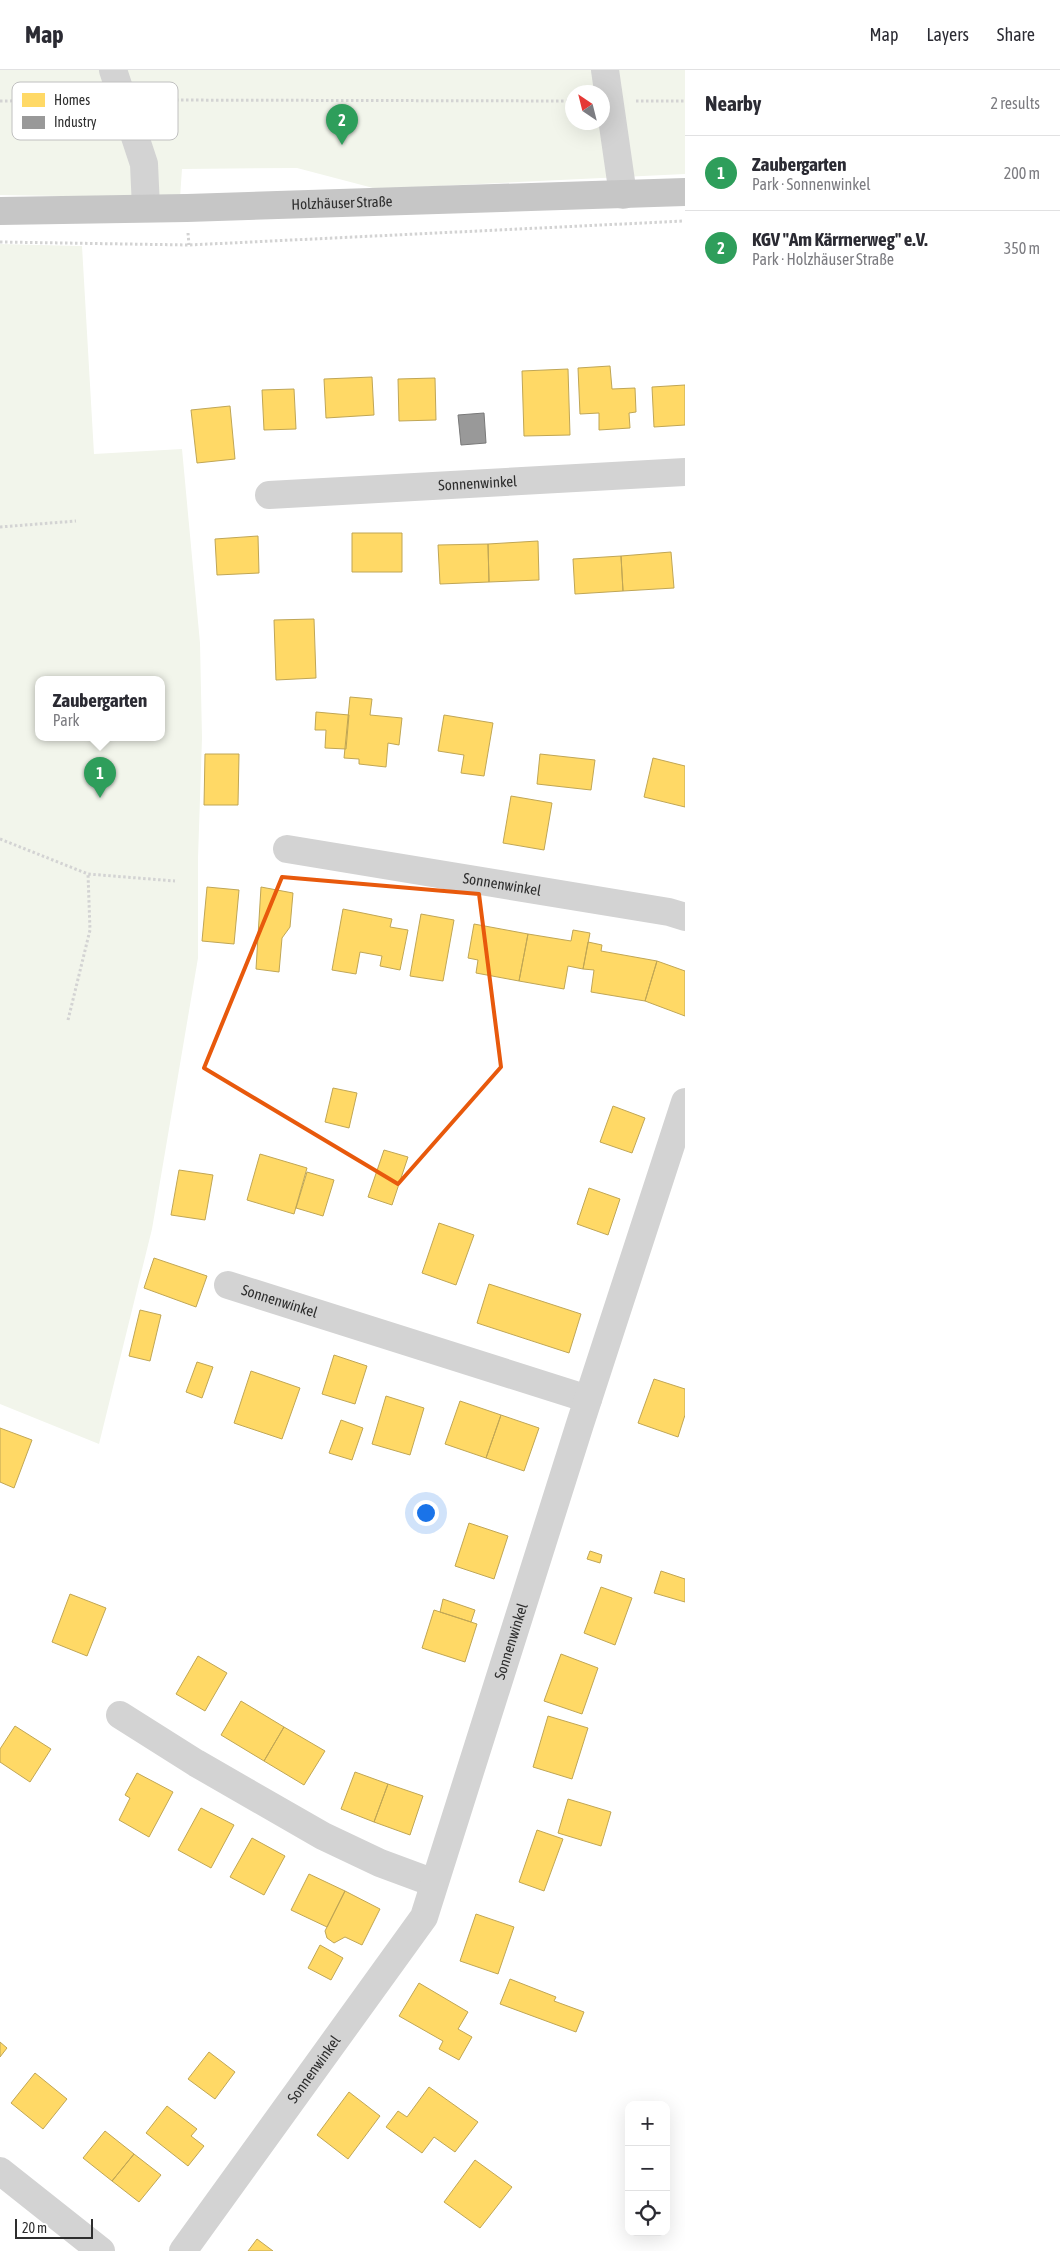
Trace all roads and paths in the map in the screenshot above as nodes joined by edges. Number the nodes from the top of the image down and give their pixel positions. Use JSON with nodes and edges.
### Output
{"nodes":[{"id":1,"x":113,"y":70,"type":"edge"},
{"id":2,"x":605,"y":70,"type":"edge"},
{"id":3,"x":117,"y":82,"type":"edge"},
{"id":4,"x":607,"y":85,"type":"edge"},
{"id":5,"x":178,"y":100,"type":"edge"},
{"id":6,"x":565,"y":101,"type":"edge"},
{"id":7,"x":610,"y":101,"type":"edge"},
{"id":8,"x":685,"y":101,"type":"edge"},
{"id":9,"x":610,"y":108,"type":"edge"},
{"id":10,"x":136,"y":140,"type":"edge"},
{"id":11,"x":685,"y":192,"type":"edge"},
{"id":12,"x":623,"y":196,"type":"junction"},
{"id":13,"x":146,"y":208,"type":"junction"},
{"id":14,"x":0,"y":211,"type":"edge"},
{"id":15,"x":685,"y":221,"type":"edge"},
{"id":16,"x":0,"y":242,"type":"edge"},
{"id":17,"x":685,"y":472,"type":"edge"},
{"id":18,"x":269,"y":495,"type":"dead end"},
{"id":19,"x":76,"y":521,"type":"dead end"},
{"id":20,"x":0,"y":527,"type":"edge"},
{"id":21,"x":0,"y":839,"type":"edge"},
{"id":22,"x":287,"y":849,"type":"dead end"},
{"id":23,"x":88,"y":874,"type":"junction"},
{"id":24,"x":175,"y":881,"type":"dead end"},
{"id":25,"x":685,"y":917,"type":"edge"},
{"id":26,"x":68,"y":1020,"type":"dead end"},
{"id":27,"x":685,"y":1102,"type":"edge"},
{"id":28,"x":228,"y":1285,"type":"dead end"},
{"id":29,"x":588,"y":1399,"type":"junction"},
{"id":30,"x":120,"y":1714,"type":"dead end"},
{"id":31,"x":434,"y":1883,"type":"junction"},
{"id":32,"x":0,"y":2171,"type":"edge"},
{"id":33,"x":101,"y":2251,"type":"edge"},
{"id":34,"x":183,"y":2251,"type":"edge"}],
"edges":[{"from":1,"to":3,"type":"street"},
{"from":2,"to":4,"type":"street"},
{"from":5,"to":6,"type":"path"},
{"from":7,"to":8,"type":"path"},
{"from":9,"to":12,"type":"street"},
{"from":10,"to":13,"type":"street"},
{"from":11,"to":12,"type":"main road","name":"Holzhäuser Straße"},
{"from":12,"to":13,"type":"main road","name":"Holzhäuser Straße"},
{"from":13,"to":14,"type":"main road","name":"Holzhäuser Straße"},
{"from":15,"to":16,"type":"path"},
{"from":17,"to":18,"type":"street","name":"Sonnenwinkel"},
{"from":19,"to":20,"type":"path"},
{"from":21,"to":23,"type":"path"},
{"from":22,"to":25,"type":"street","name":"Sonnenwinkel"},
{"from":23,"to":24,"type":"path"},
{"from":23,"to":26,"type":"path"},
{"from":27,"to":29,"type":"street","name":"Sonnenwinkel"},
{"from":28,"to":29,"type":"street","name":"Sonnenwinkel"},
{"from":29,"to":31,"type":"street","name":"Sonnenwinkel"},
{"from":30,"to":31,"type":"street"},
{"from":31,"to":34,"type":"street","name":"Sonnenwinkel"},
{"from":32,"to":33,"type":"street"}]}
